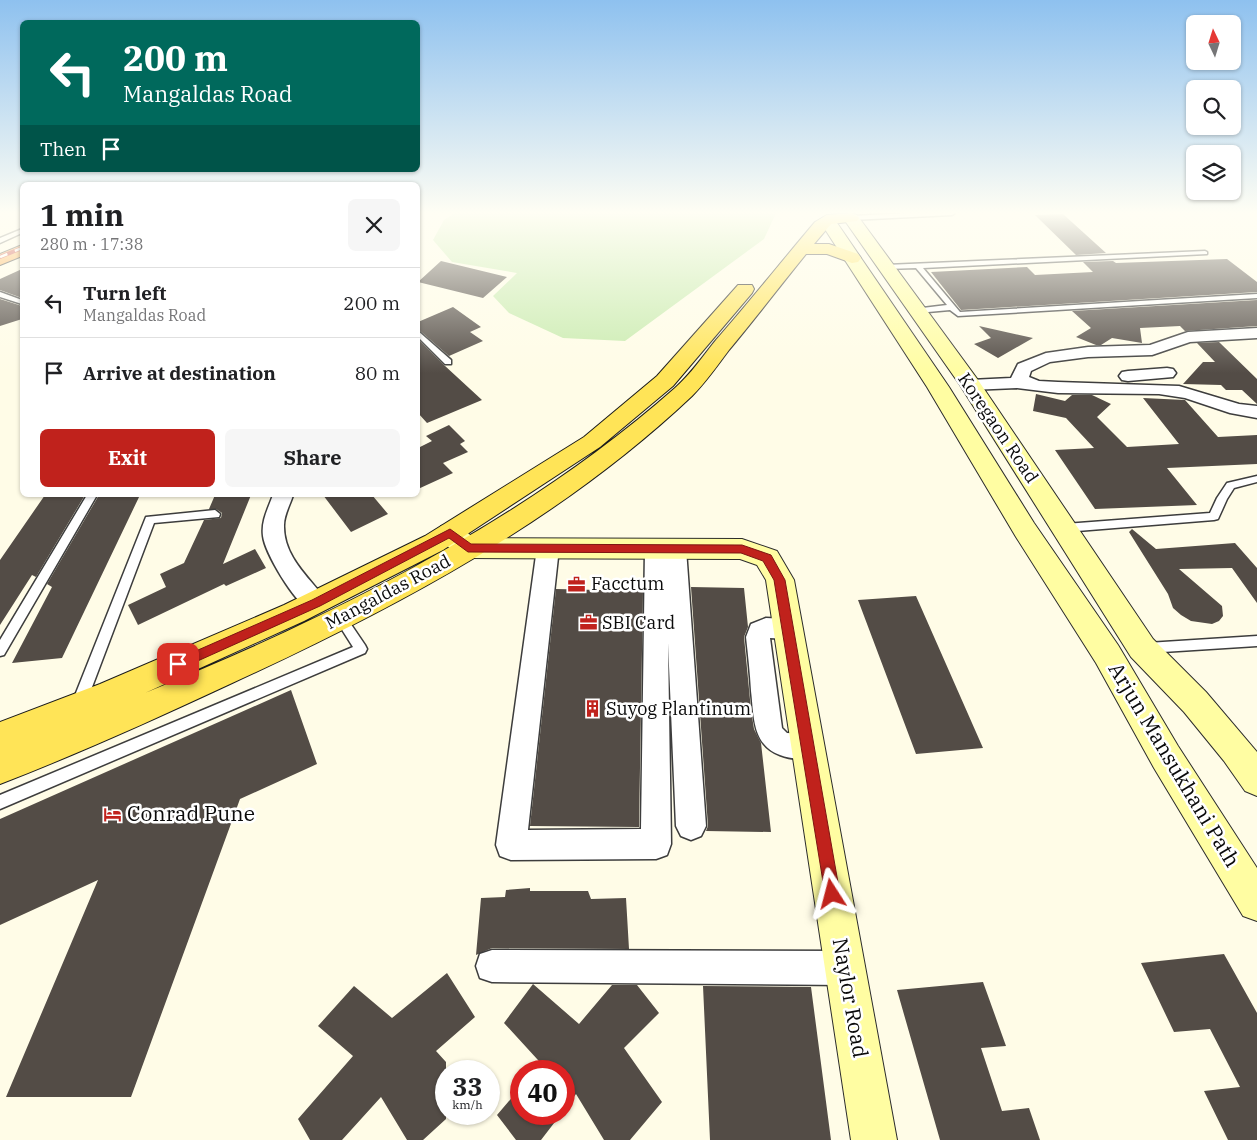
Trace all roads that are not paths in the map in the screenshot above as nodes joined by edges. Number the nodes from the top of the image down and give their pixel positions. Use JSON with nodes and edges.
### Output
{"nodes":[{"id":1,"x":781,"y":266,"type":"edge"},
{"id":2,"x":788,"y":266,"type":"edge"},
{"id":3,"x":857,"y":266,"type":"edge"},
{"id":4,"x":912,"y":266,"type":"edge"},
{"id":5,"x":918,"y":266,"type":"edge"},
{"id":6,"x":886,"y":267,"type":"joint"},
{"id":7,"x":0,"y":294,"type":"edge"},
{"id":8,"x":1257,"y":296,"type":"edge"},
{"id":9,"x":20,"y":301,"type":"edge"},
{"id":10,"x":952,"y":307,"type":"junction"},
{"id":11,"x":917,"y":311,"type":"junction"},
{"id":12,"x":1257,"y":333,"type":"edge"},
{"id":13,"x":420,"y":335,"type":"edge"},
{"id":14,"x":448,"y":362,"type":"dead end"},
{"id":15,"x":1167,"y":373,"type":"dead end"},
{"id":16,"x":1018,"y":383,"type":"junction"},
{"id":17,"x":970,"y":385,"type":"junction"},
{"id":18,"x":1257,"y":412,"type":"edge"},
{"id":19,"x":1257,"y":479,"type":"edge"},
{"id":20,"x":91,"y":497,"type":"edge"},
{"id":21,"x":282,"y":497,"type":"edge"},
{"id":22,"x":215,"y":514,"type":"dead end"},
{"id":23,"x":1065,"y":528,"type":"junction"},
{"id":24,"x":459,"y":541,"type":"junction"},
{"id":25,"x":548,"y":548,"type":"junction"},
{"id":26,"x":666,"y":549,"type":"junction"},
{"id":27,"x":316,"y":603,"type":"junction"},
{"id":28,"x":340,"y":617,"type":"junction"},
{"id":29,"x":1257,"y":641,"type":"edge"},
{"id":30,"x":1142,"y":648,"type":"junction"},
{"id":31,"x":0,"y":651,"type":"edge"},
{"id":32,"x":1107,"y":654,"type":"joint"},
{"id":33,"x":77,"y":707,"type":"junction"},
{"id":34,"x":0,"y":737,"type":"edge"},
{"id":35,"x":0,"y":768,"type":"edge"},
{"id":36,"x":1257,"y":780,"type":"edge"},
{"id":37,"x":0,"y":802,"type":"edge"},
{"id":38,"x":691,"y":826,"type":"dead end"},
{"id":39,"x":1257,"y":902,"type":"edge"},
{"id":40,"x":492,"y":966,"type":"dead end"},
{"id":41,"x":845,"y":968,"type":"junction"},
{"id":42,"x":874,"y":1140,"type":"edge"}],
"edges":[{"from":1,"to":24,"type":"main road","name":"Mangaldas Road"},
{"from":2,"to":24,"type":"main road","name":"Mangaldas Road"},
{"from":3,"to":32,"type":"main road","name":"Koregaon Road"},
{"from":4,"to":6,"type":"lane"},
{"from":5,"to":10,"type":"lane"},
{"from":6,"to":11,"type":"main road","name":"Koregaon Road"},
{"from":7,"to":9,"type":"lane"},
{"from":8,"to":10,"type":"lane"},
{"from":10,"to":11,"type":"lane"},
{"from":11,"to":17,"type":"main road","name":"Koregaon Road"},
{"from":12,"to":16,"type":"street"},
{"from":13,"to":14,"type":"lane"},
{"from":15,"to":16,"type":"street"},
{"from":16,"to":17,"type":"street"},
{"from":16,"to":18,"type":"street"},
{"from":17,"to":23,"type":"main road","name":"Koregaon Road"},
{"from":19,"to":23,"type":"lane"},
{"from":20,"to":31,"type":"lane"},
{"from":21,"to":27,"type":"street"},
{"from":22,"to":33,"type":"lane"},
{"from":23,"to":30,"type":"main road","name":"Koregaon Road"},
{"from":24,"to":25,"type":"main road","name":"Naylor Road"},
{"from":24,"to":27,"type":"main road","name":"Mangaldas Road"},
{"from":24,"to":28,"type":"main road","name":"Mangaldas Road"},
{"from":25,"to":26,"type":"main road","name":"Naylor Road"},
{"from":25,"to":26,"type":"street"},
{"from":26,"to":38,"type":"street"},
{"from":26,"to":41,"type":"main road","name":"Naylor Road"},
{"from":27,"to":33,"type":"main road","name":"Mangaldas Road"},
{"from":28,"to":35,"type":"main road","name":"Mangaldas Road"},
{"from":28,"to":37,"type":"lane"},
{"from":29,"to":30,"type":"lane"},
{"from":30,"to":36,"type":"main road","name":"Arjun Mansukhani Path"},
{"from":32,"to":39,"type":"main road","name":"Arjun Mansukhani Path"},
{"from":33,"to":34,"type":"main road","name":"Mangaldas Road"},
{"from":40,"to":41,"type":"street"},
{"from":41,"to":42,"type":"main road","name":"Naylor Road"}]}
